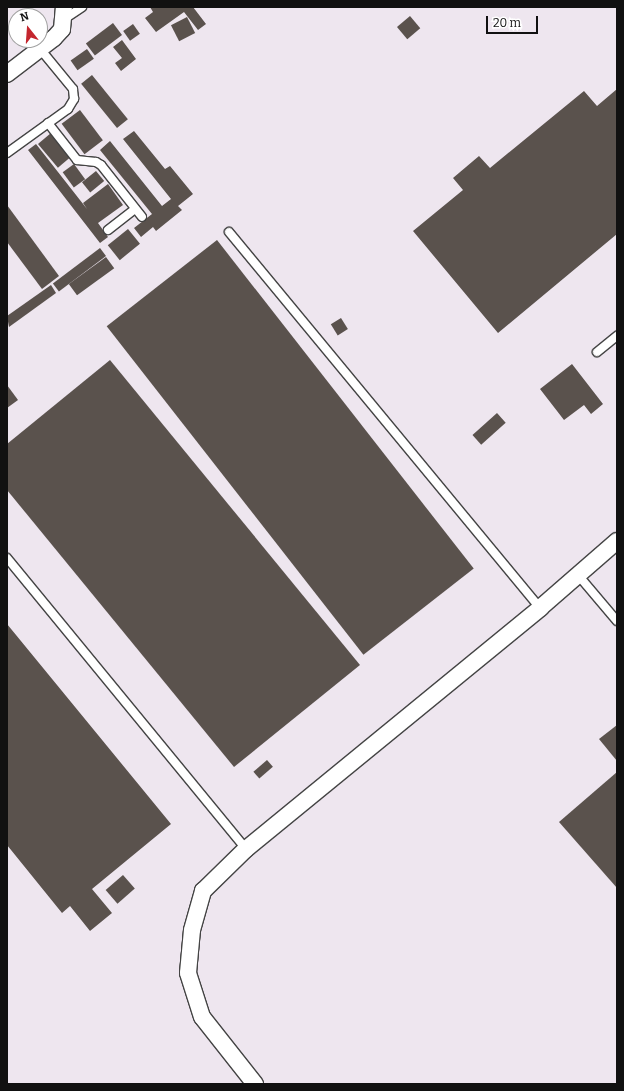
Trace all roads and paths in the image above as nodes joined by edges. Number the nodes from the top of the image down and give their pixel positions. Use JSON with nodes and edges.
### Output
{"nodes":[{"id":1,"x":82,"y":7,"type":"edge"},
{"id":2,"x":63,"y":13,"type":"edge"},
{"id":3,"x":41,"y":50,"type":"junction"},
{"id":4,"x":7,"y":74,"type":"edge"},
{"id":5,"x":48,"y":123,"type":"junction"},
{"id":6,"x":7,"y":153,"type":"edge"},
{"id":7,"x":135,"y":209,"type":"junction"},
{"id":8,"x":142,"y":217,"type":"dead end"},
{"id":9,"x":108,"y":230,"type":"dead end"},
{"id":10,"x":229,"y":232,"type":"dead end"},
{"id":11,"x":617,"y":336,"type":"edge"},
{"id":12,"x":598,"y":352,"type":"dead end"},
{"id":13,"x":617,"y":541,"type":"edge"},
{"id":14,"x":7,"y":558,"type":"edge"},
{"id":15,"x":578,"y":575,"type":"junction"},
{"id":16,"x":540,"y":608,"type":"junction"},
{"id":17,"x":617,"y":621,"type":"edge"},
{"id":18,"x":246,"y":849,"type":"junction"},
{"id":19,"x":256,"y":1084,"type":"edge"}],
"edges":[{"from":1,"to":2,"type":"lane"},
{"from":2,"to":3,"type":"street"},
{"from":3,"to":4,"type":"street"},
{"from":3,"to":5,"type":"lane"},
{"from":5,"to":6,"type":"lane"},
{"from":5,"to":7,"type":"lane"},
{"from":7,"to":8,"type":"lane"},
{"from":7,"to":9,"type":"lane"},
{"from":10,"to":16,"type":"lane"},
{"from":11,"to":12,"type":"lane"},
{"from":13,"to":15,"type":"street"},
{"from":14,"to":18,"type":"lane"},
{"from":15,"to":16,"type":"street"},
{"from":15,"to":17,"type":"lane"},
{"from":16,"to":18,"type":"street"},
{"from":18,"to":19,"type":"street"}]}
